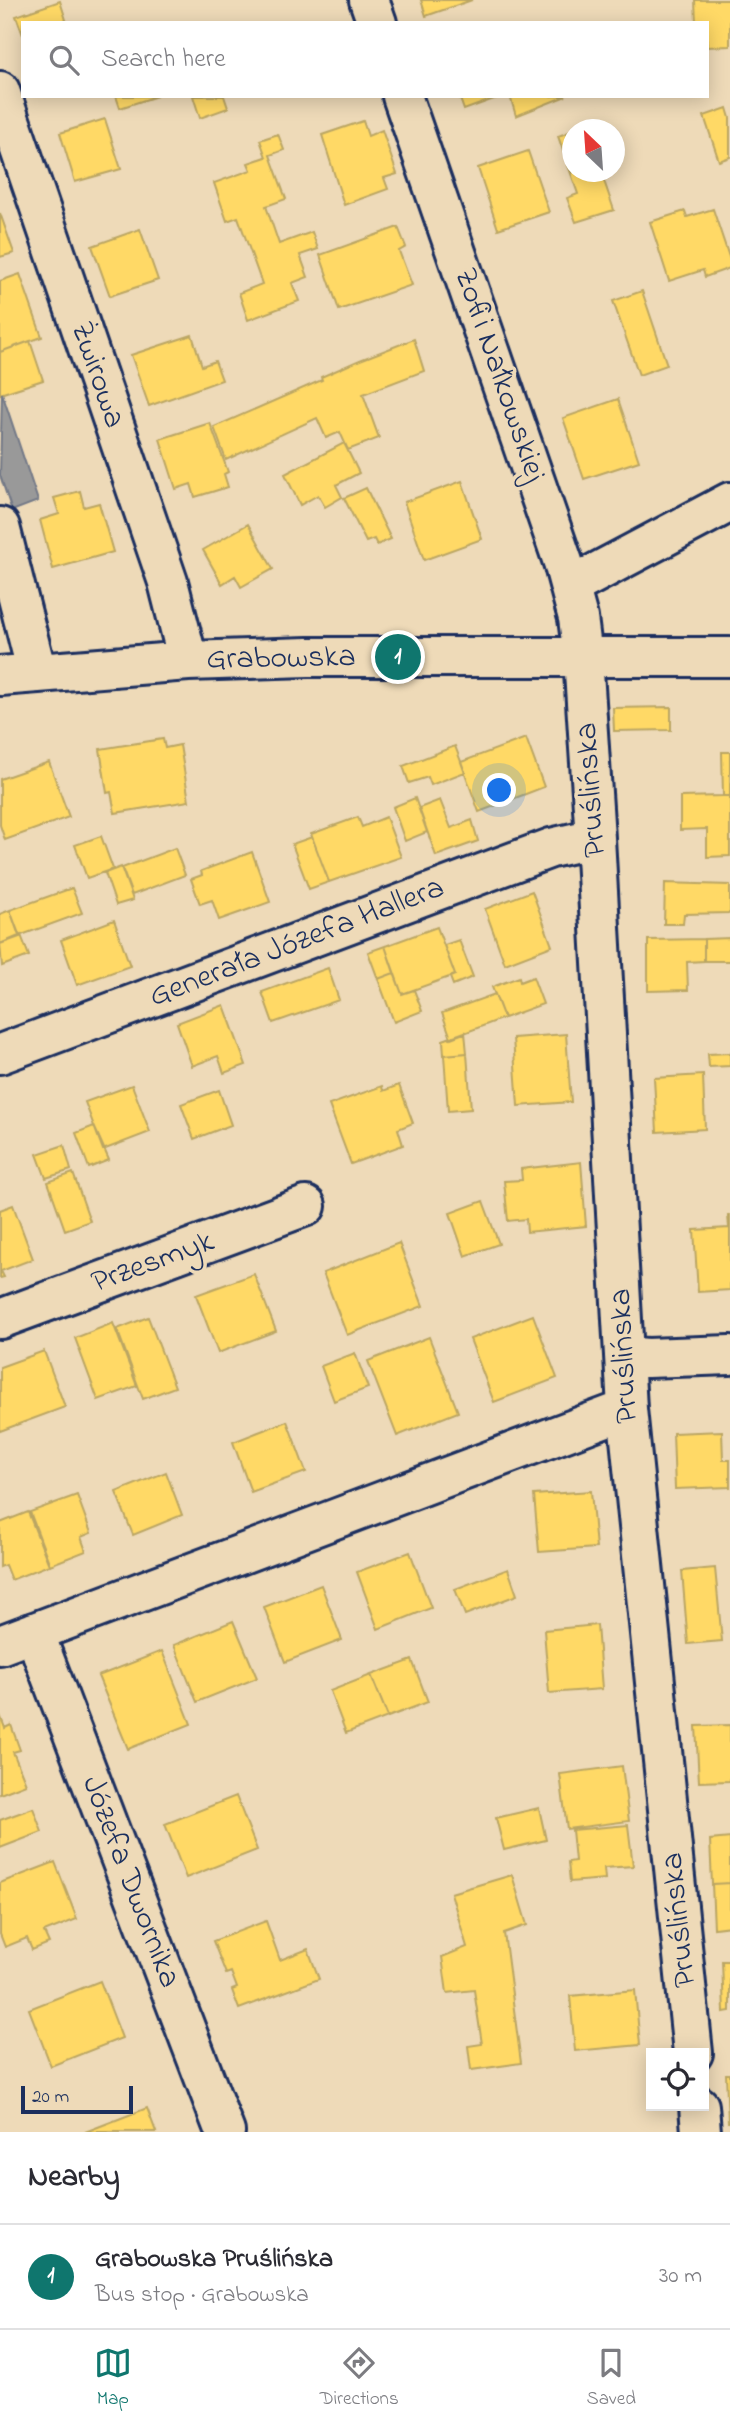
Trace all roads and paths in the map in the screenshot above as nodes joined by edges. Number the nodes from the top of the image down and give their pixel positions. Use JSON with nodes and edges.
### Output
{"nodes":[{"id":1,"x":369,"y":0,"type":"edge"},
{"id":2,"x":376,"y":21,"type":"edge"},
{"id":3,"x":0,"y":91,"type":"edge"},
{"id":4,"x":403,"y":98,"type":"edge"},
{"id":5,"x":730,"y":502,"type":"edge"},
{"id":6,"x":3,"y":552,"type":"edge"},
{"id":7,"x":571,"y":586,"type":"junction"},
{"id":8,"x":583,"y":657,"type":"junction"},
{"id":9,"x":730,"y":657,"type":"edge"},
{"id":10,"x":188,"y":661,"type":"junction"},
{"id":11,"x":18,"y":674,"type":"edge"},
{"id":12,"x":595,"y":838,"type":"junction"},
{"id":13,"x":0,"y":1054,"type":"edge"},
{"id":14,"x":306,"y":1206,"type":"dead end"},
{"id":15,"x":0,"y":1319,"type":"edge"},
{"id":16,"x":730,"y":1355,"type":"edge"},
{"id":17,"x":625,"y":1356,"type":"junction"},
{"id":18,"x":627,"y":1409,"type":"junction"},
{"id":19,"x":17,"y":1639,"type":"edge"},
{"id":20,"x":692,"y":2048,"type":"edge"},
{"id":21,"x":699,"y":2111,"type":"edge"},
{"id":22,"x":225,"y":2132,"type":"edge"},
{"id":23,"x":701,"y":2132,"type":"edge"}],
"edges":[{"from":1,"to":2,"type":"street"},
{"from":3,"to":10,"type":"street","name":"Żwirowa"},
{"from":4,"to":7,"type":"street","name":"Zofii Nałkowskiej"},
{"from":5,"to":7,"type":"street"},
{"from":6,"to":11,"type":"street"},
{"from":7,"to":8,"type":"street","name":"Zofii Nałkowskiej"},
{"from":8,"to":9,"type":"street","name":"Grabowska"},
{"from":8,"to":10,"type":"street","name":"Grabowska"},
{"from":8,"to":12,"type":"street","name":"Pruślińska"},
{"from":10,"to":11,"type":"street","name":"Grabowska"},
{"from":12,"to":13,"type":"street","name":"Generała Józefa Hallera"},
{"from":12,"to":17,"type":"street","name":"Pruślińska"},
{"from":14,"to":15,"type":"street","name":"Przesmyk"},
{"from":16,"to":17,"type":"street"},
{"from":17,"to":18,"type":"street","name":"Pruślińska"},
{"from":18,"to":19,"type":"street"},
{"from":18,"to":20,"type":"street","name":"Pruślińska"},
{"from":19,"to":22,"type":"street","name":"Józefa Dwornika"},
{"from":21,"to":23,"type":"street"}]}
